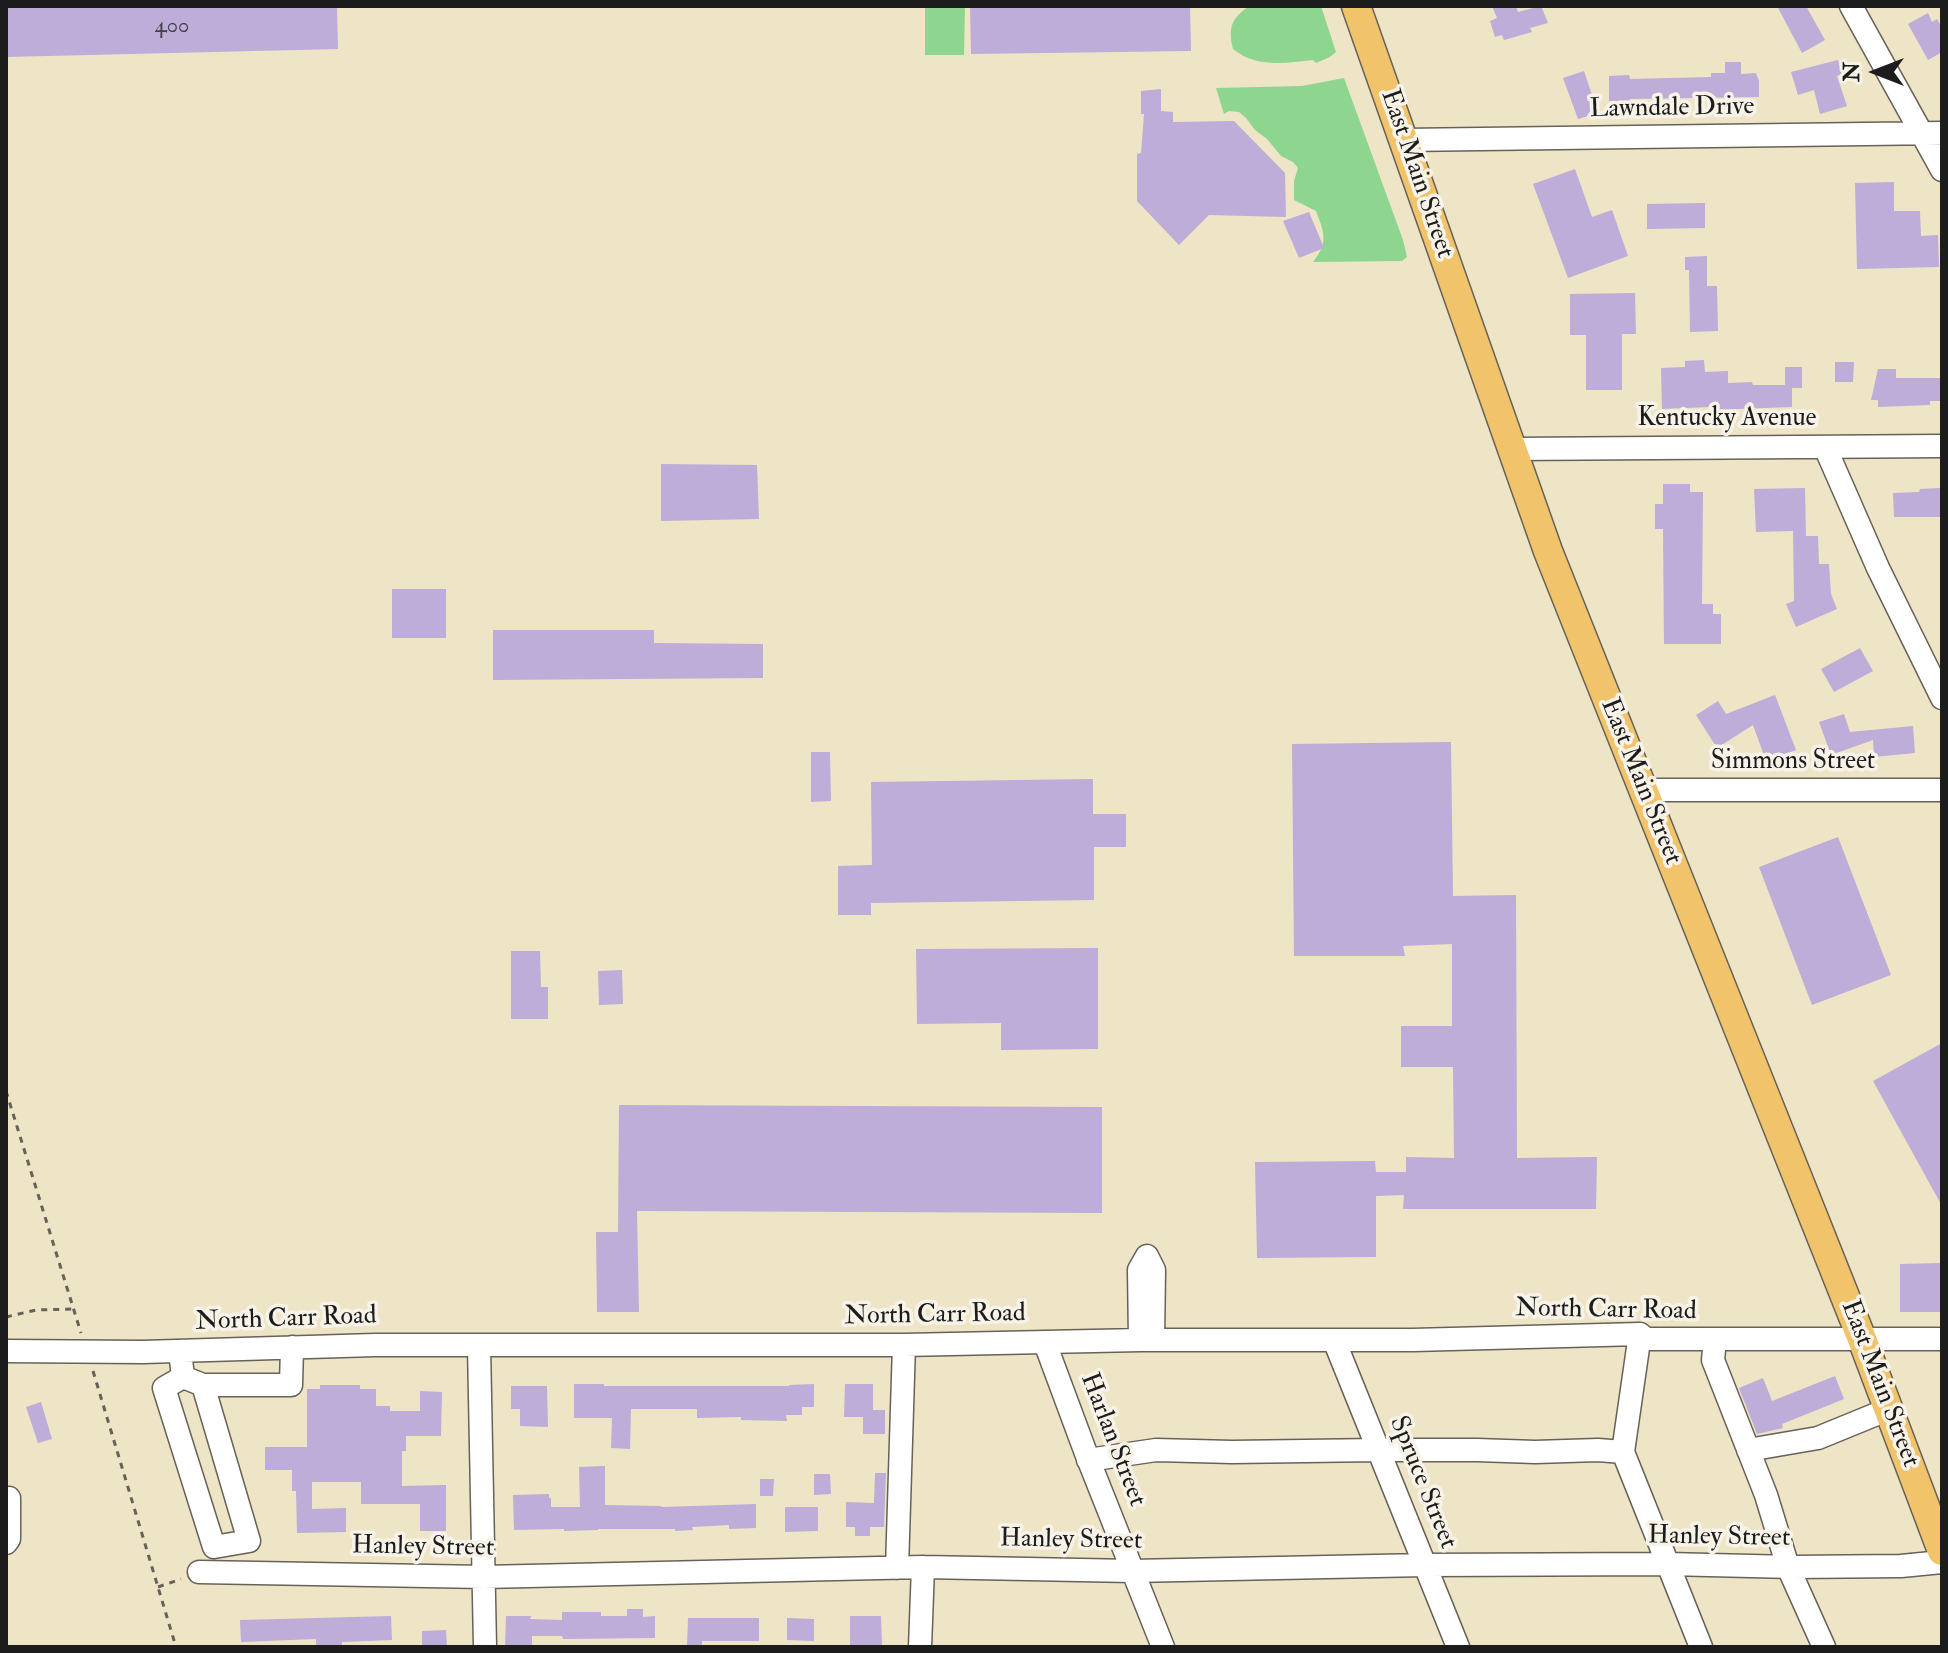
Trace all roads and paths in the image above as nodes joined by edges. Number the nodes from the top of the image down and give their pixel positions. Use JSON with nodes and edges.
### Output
{"nodes":[{"id":1,"x":1356,"y":6,"type":"edge"},
{"id":2,"x":1851,"y":6,"type":"edge"},
{"id":3,"x":1932,"y":134,"type":"edge"},
{"id":4,"x":1404,"y":140,"type":"junction"},
{"id":5,"x":1942,"y":170,"type":"edge"},
{"id":6,"x":1942,"y":446,"type":"edge"},
{"id":7,"x":1825,"y":447,"type":"junction"},
{"id":8,"x":1513,"y":449,"type":"junction"},
{"id":9,"x":1942,"y":698,"type":"edge"},
{"id":10,"x":1644,"y":790,"type":"junction"},
{"id":11,"x":1942,"y":790,"type":"edge"},
{"id":12,"x":74,"y":1309,"type":"dead end"},
{"id":13,"x":6,"y":1317,"type":"edge"},
{"id":14,"x":1640,"y":1334,"type":"junction"},
{"id":15,"x":1862,"y":1339,"type":"junction"},
{"id":16,"x":1942,"y":1339,"type":"edge"},
{"id":17,"x":1334,"y":1340,"type":"junction"},
{"id":18,"x":1715,"y":1340,"type":"junction"},
{"id":19,"x":1045,"y":1343,"type":"junction"},
{"id":20,"x":904,"y":1345,"type":"junction"},
{"id":21,"x":479,"y":1346,"type":"junction"},
{"id":22,"x":292,"y":1347,"type":"junction"},
{"id":23,"x":6,"y":1351,"type":"edge"},
{"id":24,"x":180,"y":1351,"type":"junction"},
{"id":25,"x":193,"y":1381,"type":"junction"},
{"id":26,"x":1889,"y":1409,"type":"junction"},
{"id":27,"x":1378,"y":1450,"type":"junction"},
{"id":28,"x":1748,"y":1450,"type":"junction"},
{"id":29,"x":1623,"y":1452,"type":"junction"},
{"id":30,"x":1088,"y":1460,"type":"junction"},
{"id":31,"x":9,"y":1498,"type":"dead end"},
{"id":32,"x":1934,"y":1506,"type":"edge"},
{"id":33,"x":6,"y":1543,"type":"edge"},
{"id":34,"x":1942,"y":1551,"type":"edge"},
{"id":35,"x":1942,"y":1562,"type":"edge"},
{"id":36,"x":1667,"y":1564,"type":"junction"},
{"id":37,"x":1425,"y":1565,"type":"junction"},
{"id":38,"x":923,"y":1567,"type":"junction"},
{"id":39,"x":1788,"y":1567,"type":"junction"},
{"id":40,"x":897,"y":1568,"type":"junction"},
{"id":41,"x":1132,"y":1571,"type":"junction"},
{"id":42,"x":199,"y":1572,"type":"joint"},
{"id":43,"x":484,"y":1577,"type":"junction"},
{"id":44,"x":158,"y":1587,"type":"dead end"},
{"id":45,"x":485,"y":1647,"type":"edge"},
{"id":46,"x":920,"y":1647,"type":"edge"},
{"id":47,"x":1163,"y":1647,"type":"edge"},
{"id":48,"x":1458,"y":1647,"type":"edge"},
{"id":49,"x":1701,"y":1647,"type":"edge"},
{"id":50,"x":1824,"y":1647,"type":"edge"}],
"edges":[{"from":1,"to":4,"type":"main road","name":"East Main Street"},
{"from":2,"to":3,"type":"street"},
{"from":3,"to":4,"type":"street","name":"Lawndale Drive"},
{"from":3,"to":5,"type":"street"},
{"from":4,"to":8,"type":"main road","name":"East Main Street"},
{"from":6,"to":7,"type":"street","name":"Kentucky Avenue"},
{"from":7,"to":8,"type":"street","name":"Kentucky Avenue"},
{"from":7,"to":9,"type":"street"},
{"from":8,"to":10,"type":"main road","name":"East Main Street"},
{"from":10,"to":11,"type":"street","name":"Simmons Street"},
{"from":10,"to":15,"type":"main road","name":"East Main Street"},
{"from":12,"to":13,"type":"path"},
{"from":14,"to":17,"type":"street","name":"North Carr Road"},
{"from":14,"to":18,"type":"street","name":"North Carr Road"},
{"from":14,"to":29,"type":"street"},
{"from":15,"to":16,"type":"street","name":"North Carr Road"},
{"from":15,"to":18,"type":"street","name":"North Carr Road"},
{"from":15,"to":26,"type":"main road","name":"East Main Street"},
{"from":17,"to":19,"type":"street","name":"North Carr Road"},
{"from":17,"to":27,"type":"street","name":"Spruce Street"},
{"from":18,"to":28,"type":"street"},
{"from":19,"to":20,"type":"street","name":"North Carr Road"},
{"from":19,"to":30,"type":"street","name":"Harlan Street"},
{"from":20,"to":21,"type":"street","name":"North Carr Road"},
{"from":20,"to":40,"type":"street"},
{"from":21,"to":22,"type":"street","name":"North Carr Road"},
{"from":21,"to":43,"type":"street"},
{"from":22,"to":24,"type":"street","name":"North Carr Road"},
{"from":22,"to":25,"type":"street"},
{"from":23,"to":24,"type":"street","name":"North Carr Road"},
{"from":24,"to":25,"type":"street"},
{"from":25,"to":25,"type":"street"},
{"from":26,"to":28,"type":"street"},
{"from":26,"to":32,"type":"main road","name":"East Main Street"},
{"from":27,"to":29,"type":"street"},
{"from":27,"to":30,"type":"street"},
{"from":27,"to":37,"type":"street","name":"Spruce Street"},
{"from":28,"to":39,"type":"street"},
{"from":29,"to":36,"type":"street"},
{"from":30,"to":41,"type":"street","name":"Harlan Street"},
{"from":31,"to":33,"type":"street"},
{"from":32,"to":34,"type":"main road","name":"East Main Street"},
{"from":35,"to":39,"type":"street","name":"Hanley Street"},
{"from":36,"to":37,"type":"street","name":"Hanley Street"},
{"from":36,"to":39,"type":"street","name":"Hanley Street"},
{"from":36,"to":49,"type":"street"},
{"from":37,"to":41,"type":"street","name":"Hanley Street"},
{"from":37,"to":48,"type":"street","name":"Spruce Street"},
{"from":38,"to":40,"type":"street","name":"Hanley Street"},
{"from":38,"to":41,"type":"street","name":"Hanley Street"},
{"from":38,"to":46,"type":"street"},
{"from":39,"to":50,"type":"street"},
{"from":40,"to":43,"type":"street","name":"Hanley Street"},
{"from":41,"to":47,"type":"street","name":"Harlan Street"},
{"from":42,"to":43,"type":"street","name":"Hanley Street"},
{"from":42,"to":44,"type":"path"},
{"from":43,"to":45,"type":"street"}]}
